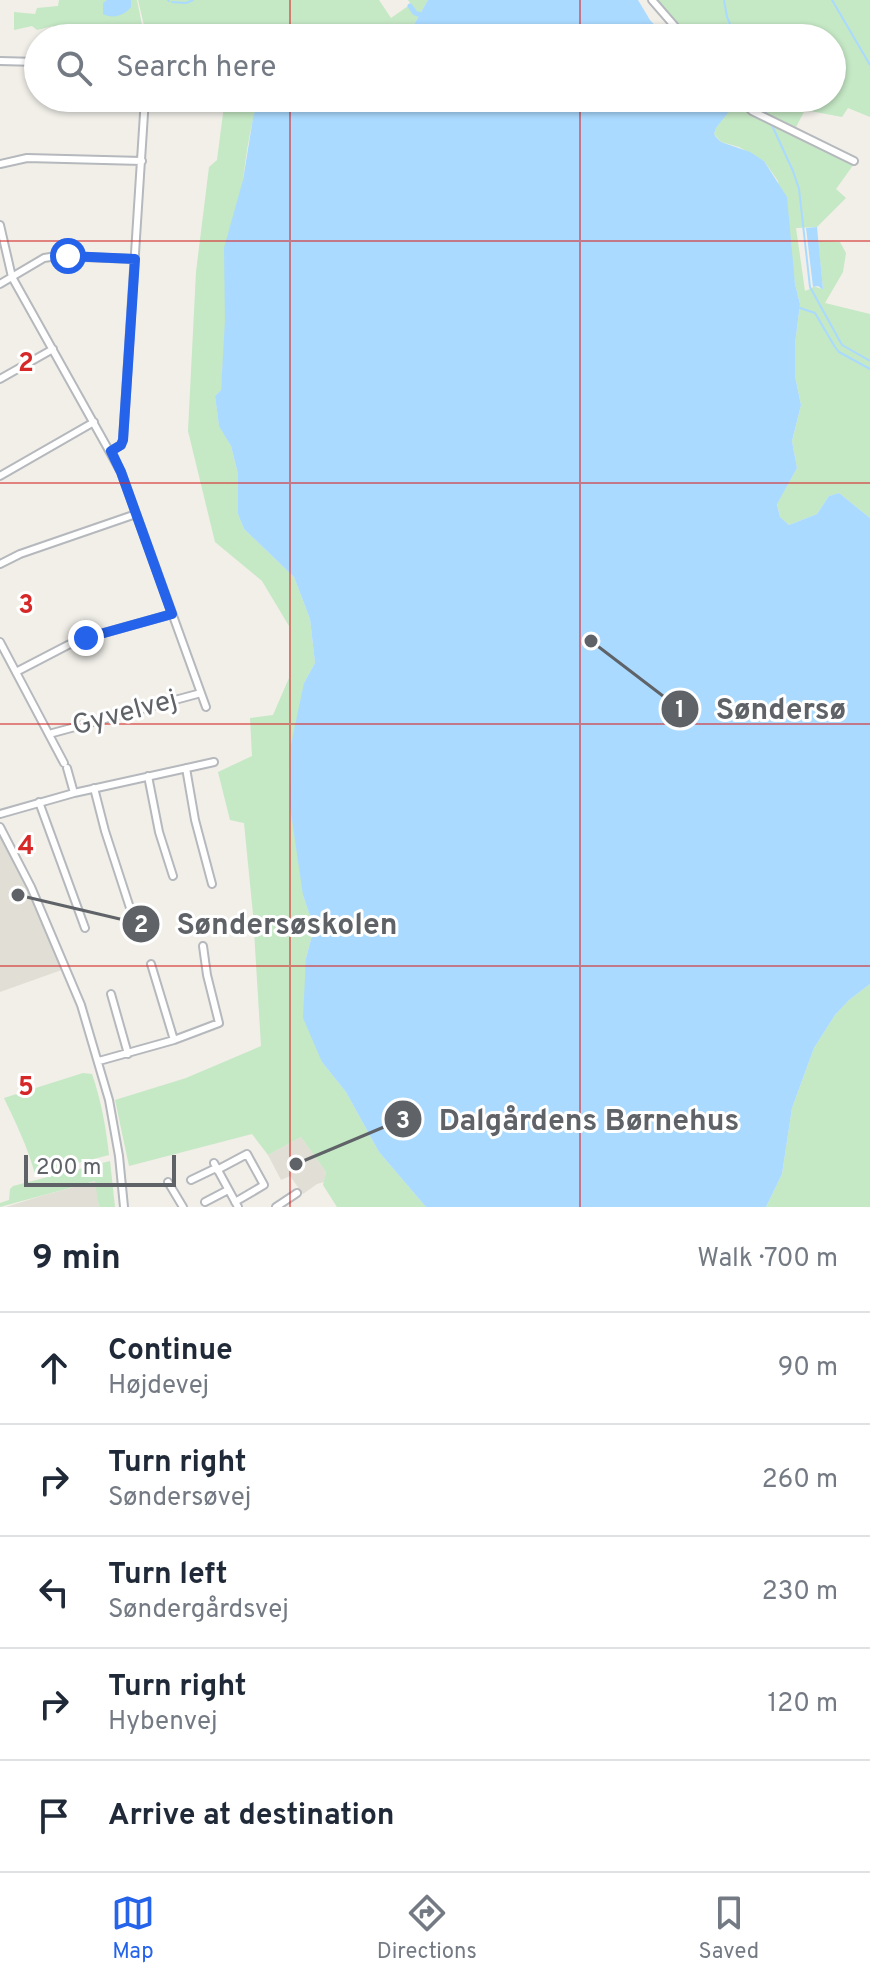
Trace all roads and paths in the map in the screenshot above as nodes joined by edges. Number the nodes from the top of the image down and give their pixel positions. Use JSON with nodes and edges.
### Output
{"nodes":[{"id":1,"x":652,"y":0,"type":"edge"},
{"id":2,"x":673,"y":24,"type":"edge"},
{"id":3,"x":0,"y":61,"type":"edge"},
{"id":4,"x":24,"y":62,"type":"edge"},
{"id":5,"x":144,"y":112,"type":"edge"},
{"id":6,"x":754,"y":112,"type":"edge"},
{"id":7,"x":142,"y":161,"type":"junction"},
{"id":8,"x":854,"y":161,"type":"dead end"},
{"id":9,"x":0,"y":164,"type":"edge"},
{"id":10,"x":0,"y":225,"type":"edge"},
{"id":11,"x":135,"y":259,"type":"junction"},
{"id":12,"x":12,"y":277,"type":"junction"},
{"id":13,"x":0,"y":284,"type":"edge"},
{"id":14,"x":53,"y":349,"type":"junction"},
{"id":15,"x":0,"y":379,"type":"edge"},
{"id":16,"x":94,"y":422,"type":"junction"},
{"id":17,"x":111,"y":451,"type":"junction"},
{"id":18,"x":0,"y":476,"type":"edge"},
{"id":19,"x":136,"y":514,"type":"junction"},
{"id":20,"x":0,"y":564,"type":"edge"},
{"id":21,"x":172,"y":614,"type":"junction"},
{"id":22,"x":0,"y":642,"type":"edge"},
{"id":23,"x":16,"y":672,"type":"junction"},
{"id":24,"x":201,"y":693,"type":"junction"},
{"id":25,"x":206,"y":707,"type":"dead end"},
{"id":26,"x":49,"y":734,"type":"junction"},
{"id":27,"x":214,"y":762,"type":"dead end"},
{"id":28,"x":186,"y":768,"type":"junction"},
{"id":29,"x":148,"y":776,"type":"junction"},
{"id":30,"x":94,"y":788,"type":"junction"},
{"id":31,"x":74,"y":793,"type":"junction"},
{"id":32,"x":39,"y":802,"type":"junction"},
{"id":33,"x":0,"y":814,"type":"edge"},
{"id":34,"x":0,"y":827,"type":"edge"},
{"id":35,"x":173,"y":876,"type":"dead end"},
{"id":36,"x":212,"y":884,"type":"dead end"},
{"id":37,"x":132,"y":914,"type":"dead end"},
{"id":38,"x":85,"y":928,"type":"dead end"},
{"id":39,"x":203,"y":946,"type":"dead end"},
{"id":40,"x":151,"y":964,"type":"dead end"},
{"id":41,"x":111,"y":994,"type":"dead end"},
{"id":42,"x":174,"y":1040,"type":"junction"},
{"id":43,"x":128,"y":1054,"type":"junction"},
{"id":44,"x":99,"y":1061,"type":"junction"},
{"id":45,"x":216,"y":1167,"type":"junction"},
{"id":46,"x":191,"y":1180,"type":"dead end"},
{"id":47,"x":168,"y":1182,"type":"dead end"},
{"id":48,"x":228,"y":1190,"type":"junction"},
{"id":49,"x":297,"y":1193,"type":"dead end"},
{"id":50,"x":205,"y":1202,"type":"dead end"},
{"id":51,"x":236,"y":1204,"type":"edge"},
{"id":52,"x":124,"y":1207,"type":"edge"},
{"id":53,"x":183,"y":1207,"type":"edge"},
{"id":54,"x":276,"y":1207,"type":"edge"}],
"edges":[{"from":1,"to":2,"type":"street"},
{"from":3,"to":4,"type":"street"},
{"from":5,"to":7,"type":"street"},
{"from":6,"to":8,"type":"street"},
{"from":7,"to":9,"type":"street"},
{"from":7,"to":11,"type":"street"},
{"from":10,"to":12,"type":"street"},
{"from":11,"to":12,"type":"street"},
{"from":11,"to":17,"type":"street"},
{"from":12,"to":13,"type":"street"},
{"from":12,"to":14,"type":"street"},
{"from":14,"to":15,"type":"street"},
{"from":14,"to":16,"type":"street"},
{"from":16,"to":17,"type":"street"},
{"from":16,"to":18,"type":"street"},
{"from":17,"to":19,"type":"street"},
{"from":19,"to":20,"type":"street"},
{"from":19,"to":21,"type":"street"},
{"from":21,"to":23,"type":"street"},
{"from":21,"to":24,"type":"street"},
{"from":22,"to":23,"type":"street"},
{"from":23,"to":26,"type":"street"},
{"from":24,"to":25,"type":"street"},
{"from":24,"to":26,"type":"street","name":"Gyvelvej"},
{"from":26,"to":31,"type":"street"},
{"from":27,"to":28,"type":"street"},
{"from":28,"to":29,"type":"street"},
{"from":28,"to":36,"type":"street"},
{"from":29,"to":30,"type":"street"},
{"from":29,"to":35,"type":"street"},
{"from":30,"to":31,"type":"street"},
{"from":30,"to":37,"type":"street"},
{"from":31,"to":32,"type":"street"},
{"from":32,"to":33,"type":"street"},
{"from":32,"to":38,"type":"street"},
{"from":34,"to":44,"type":"street"},
{"from":39,"to":42,"type":"street"},
{"from":40,"to":42,"type":"street"},
{"from":41,"to":43,"type":"street"},
{"from":42,"to":43,"type":"street"},
{"from":43,"to":44,"type":"street"},
{"from":44,"to":52,"type":"street"},
{"from":45,"to":46,"type":"street"},
{"from":45,"to":48,"type":"street"},
{"from":45,"to":51,"type":"street"},
{"from":47,"to":53,"type":"street"},
{"from":48,"to":50,"type":"street"},
{"from":48,"to":51,"type":"street"},
{"from":49,"to":54,"type":"street"}]}
